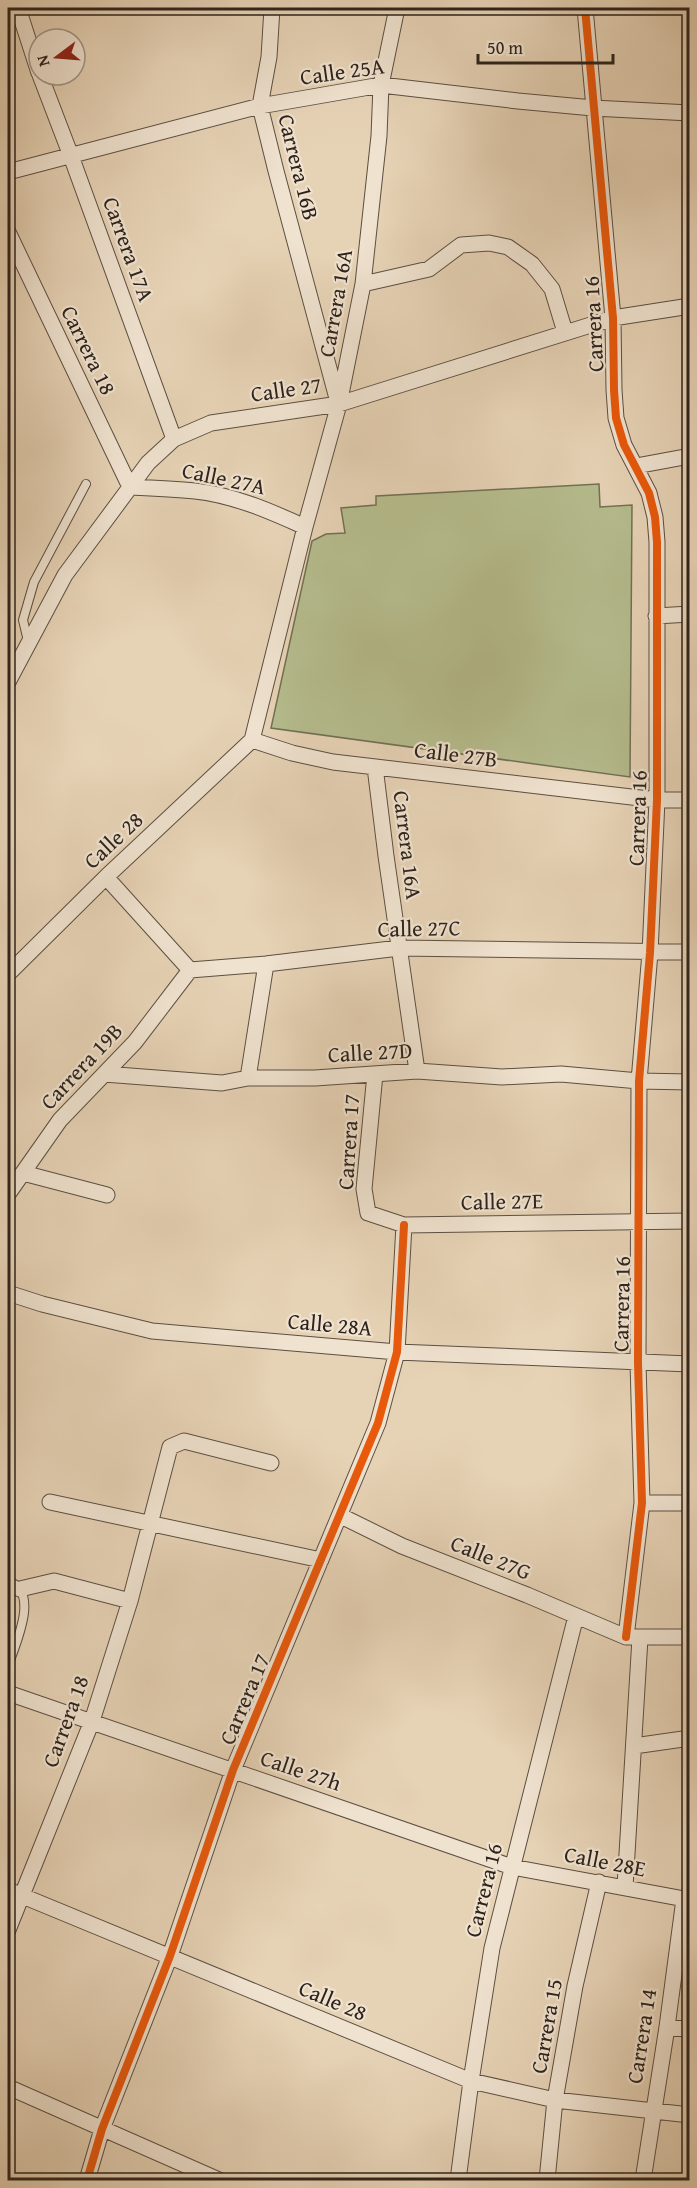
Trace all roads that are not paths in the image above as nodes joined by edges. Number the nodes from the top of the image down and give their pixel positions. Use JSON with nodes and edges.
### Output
{"nodes":[{"id":1,"x":18,"y":8,"type":"edge"},
{"id":2,"x":272,"y":8,"type":"edge"},
{"id":3,"x":397,"y":8,"type":"edge"},
{"id":4,"x":585,"y":8,"type":"edge"},
{"id":5,"x":27,"y":36,"type":"edge"},
{"id":6,"x":381,"y":85,"type":"junction"},
{"id":7,"x":44,"y":87,"type":"edge"},
{"id":8,"x":260,"y":106,"type":"junction"},
{"id":9,"x":593,"y":108,"type":"junction"},
{"id":10,"x":690,"y":113,"type":"edge"},
{"id":11,"x":71,"y":156,"type":"junction"},
{"id":12,"x":8,"y":172,"type":"edge"},
{"id":13,"x":8,"y":232,"type":"edge"},
{"id":14,"x":363,"y":284,"type":"junction"},
{"id":15,"x":690,"y":306,"type":"edge"},
{"id":16,"x":613,"y":318,"type":"junction"},
{"id":17,"x":565,"y":332,"type":"junction"},
{"id":18,"x":339,"y":404,"type":"junction"},
{"id":19,"x":174,"y":440,"type":"junction"},
{"id":20,"x":690,"y":456,"type":"edge"},
{"id":21,"x":636,"y":466,"type":"junction"},
{"id":22,"x":86,"y":484,"type":"dead end"},
{"id":23,"x":130,"y":487,"type":"junction"},
{"id":24,"x":305,"y":526,"type":"junction"},
{"id":25,"x":690,"y":614,"type":"edge"},
{"id":26,"x":656,"y":616,"type":"junction"},
{"id":27,"x":28,"y":642,"type":"junction"},
{"id":28,"x":8,"y":681,"type":"edge"},
{"id":29,"x":252,"y":741,"type":"junction"},
{"id":30,"x":375,"y":767,"type":"junction"},
{"id":31,"x":657,"y":800,"type":"junction"},
{"id":32,"x":690,"y":801,"type":"edge"},
{"id":33,"x":106,"y":878,"type":"junction"},
{"id":34,"x":399,"y":948,"type":"junction"},
{"id":35,"x":690,"y":952,"type":"edge"},
{"id":36,"x":650,"y":953,"type":"junction"},
{"id":37,"x":266,"y":964,"type":"junction"},
{"id":38,"x":190,"y":970,"type":"junction"},
{"id":39,"x":8,"y":974,"type":"edge"},
{"id":40,"x":417,"y":1071,"type":"junction"},
{"id":41,"x":104,"y":1074,"type":"junction"},
{"id":42,"x":375,"y":1074,"type":"junction"},
{"id":43,"x":248,"y":1078,"type":"junction"},
{"id":44,"x":639,"y":1081,"type":"junction"},
{"id":45,"x":690,"y":1082,"type":"edge"},
{"id":46,"x":23,"y":1173,"type":"junction"},
{"id":47,"x":8,"y":1194,"type":"edge"},
{"id":48,"x":107,"y":1195,"type":"dead end"},
{"id":49,"x":368,"y":1213,"type":"joint"},
{"id":50,"x":639,"y":1221,"type":"junction"},
{"id":51,"x":690,"y":1221,"type":"edge"},
{"id":52,"x":404,"y":1226,"type":"junction"},
{"id":53,"x":8,"y":1293,"type":"edge"},
{"id":54,"x":397,"y":1353,"type":"junction"},
{"id":55,"x":638,"y":1363,"type":"junction"},
{"id":56,"x":690,"y":1364,"type":"edge"},
{"id":57,"x":271,"y":1464,"type":"dead end"},
{"id":58,"x":50,"y":1502,"type":"dead end"},
{"id":59,"x":642,"y":1503,"type":"junction"},
{"id":60,"x":690,"y":1503,"type":"edge"},
{"id":61,"x":340,"y":1516,"type":"junction"},
{"id":62,"x":151,"y":1523,"type":"junction"},
{"id":63,"x":321,"y":1560,"type":"junction"},
{"id":64,"x":14,"y":1585,"type":"edge"},
{"id":65,"x":130,"y":1601,"type":"junction"},
{"id":66,"x":576,"y":1616,"type":"junction"},
{"id":67,"x":690,"y":1637,"type":"edge"},
{"id":68,"x":633,"y":1638,"type":"junction"},
{"id":69,"x":8,"y":1666,"type":"edge"},
{"id":70,"x":8,"y":1693,"type":"edge"},
{"id":71,"x":92,"y":1721,"type":"junction"},
{"id":72,"x":690,"y":1738,"type":"edge"},
{"id":73,"x":634,"y":1746,"type":"junction"},
{"id":74,"x":233,"y":1770,"type":"junction"},
{"id":75,"x":512,"y":1867,"type":"junction"},
{"id":76,"x":598,"y":1882,"type":"junction"},
{"id":77,"x":625,"y":1887,"type":"junction"},
{"id":78,"x":14,"y":1893,"type":"edge"},
{"id":79,"x":687,"y":1899,"type":"edge"},
{"id":80,"x":8,"y":1930,"type":"edge"},
{"id":81,"x":170,"y":1956,"type":"junction"},
{"id":82,"x":667,"y":2027,"type":"junction"},
{"id":83,"x":690,"y":2029,"type":"edge"},
{"id":84,"x":471,"y":2081,"type":"junction"},
{"id":85,"x":8,"y":2087,"type":"edge"},
{"id":86,"x":555,"y":2100,"type":"junction"},
{"id":87,"x":652,"y":2111,"type":"junction"},
{"id":88,"x":690,"y":2115,"type":"edge"},
{"id":89,"x":102,"y":2129,"type":"junction"},
{"id":90,"x":87,"y":2181,"type":"edge"},
{"id":91,"x":219,"y":2181,"type":"edge"},
{"id":92,"x":458,"y":2181,"type":"edge"},
{"id":93,"x":547,"y":2181,"type":"edge"},
{"id":94,"x":643,"y":2181,"type":"edge"}],
"edges":[{"from":1,"to":5,"type":"street","name":"Carrera 17A"},
{"from":2,"to":8,"type":"street","name":"Carrera 16B"},
{"from":3,"to":6,"type":"street","name":"Carrera 16A"},
{"from":4,"to":9,"type":"street","name":"Carrera 16"},
{"from":6,"to":8,"type":"street","name":"Calle 25A"},
{"from":6,"to":9,"type":"street","name":"Calle 25A"},
{"from":6,"to":14,"type":"street","name":"Carrera 16A"},
{"from":7,"to":11,"type":"street","name":"Carrera 17A"},
{"from":8,"to":11,"type":"street","name":"Calle 25A"},
{"from":8,"to":18,"type":"street","name":"Carrera 16B"},
{"from":9,"to":10,"type":"street","name":"Calle 25A"},
{"from":9,"to":16,"type":"street","name":"Carrera 16"},
{"from":11,"to":12,"type":"street","name":"Calle 25A"},
{"from":11,"to":19,"type":"street","name":"Carrera 17A"},
{"from":13,"to":23,"type":"street","name":"Carrera 18"},
{"from":14,"to":17,"type":"street"},
{"from":14,"to":18,"type":"street","name":"Carrera 16A"},
{"from":15,"to":16,"type":"street","name":"Calle 27"},
{"from":16,"to":17,"type":"street","name":"Calle 27"},
{"from":16,"to":21,"type":"street","name":"Carrera 16"},
{"from":17,"to":18,"type":"street","name":"Calle 27"},
{"from":18,"to":19,"type":"street","name":"Calle 27"},
{"from":18,"to":24,"type":"street","name":"Carrera 16A"},
{"from":19,"to":23,"type":"street","name":"Calle 27"},
{"from":20,"to":21,"type":"street"},
{"from":21,"to":26,"type":"street","name":"Carrera 16"},
{"from":22,"to":27,"type":"lane"},
{"from":23,"to":24,"type":"street","name":"Calle 27A"},
{"from":23,"to":27,"type":"street","name":"Calle 27"},
{"from":24,"to":29,"type":"street","name":"Carrera 16A"},
{"from":25,"to":26,"type":"street"},
{"from":26,"to":31,"type":"street","name":"Carrera 16"},
{"from":27,"to":28,"type":"street","name":"Calle 27"},
{"from":29,"to":30,"type":"street","name":"Calle 27B"},
{"from":29,"to":33,"type":"street","name":"Calle 28"},
{"from":30,"to":31,"type":"street","name":"Calle 27B"},
{"from":30,"to":34,"type":"street","name":"Carrera 16A"},
{"from":31,"to":32,"type":"street"},
{"from":31,"to":36,"type":"street","name":"Carrera 16"},
{"from":33,"to":38,"type":"street"},
{"from":33,"to":39,"type":"street","name":"Calle 28"},
{"from":34,"to":36,"type":"street","name":"Calle 27C"},
{"from":34,"to":37,"type":"street","name":"Calle 27C"},
{"from":34,"to":40,"type":"street","name":"Carrera 16A"},
{"from":35,"to":36,"type":"street"},
{"from":36,"to":44,"type":"street","name":"Carrera 16"},
{"from":37,"to":38,"type":"street","name":"Calle 27C"},
{"from":37,"to":43,"type":"street"},
{"from":38,"to":41,"type":"street","name":"Carrera 19B"},
{"from":40,"to":42,"type":"street","name":"Calle 27D"},
{"from":40,"to":44,"type":"street","name":"Calle 27D"},
{"from":41,"to":43,"type":"street","name":"Calle 27D"},
{"from":41,"to":46,"type":"street","name":"Carrera 19B"},
{"from":42,"to":43,"type":"street","name":"Calle 27D"},
{"from":42,"to":49,"type":"street","name":"Carrera 17"},
{"from":44,"to":45,"type":"street"},
{"from":44,"to":50,"type":"street","name":"Carrera 16"},
{"from":46,"to":47,"type":"street","name":"Carrera 19B"},
{"from":46,"to":48,"type":"street"},
{"from":49,"to":52,"type":"street","name":"Calle 27E"},
{"from":50,"to":51,"type":"street"},
{"from":50,"to":52,"type":"street","name":"Calle 27E"},
{"from":50,"to":55,"type":"street","name":"Carrera 16"},
{"from":52,"to":54,"type":"street","name":"Carrera 17"},
{"from":53,"to":54,"type":"street","name":"Calle 28A"},
{"from":54,"to":55,"type":"street","name":"Calle 28A"},
{"from":54,"to":61,"type":"street","name":"Carrera 17"},
{"from":55,"to":56,"type":"street","name":"Calle 28A"},
{"from":55,"to":59,"type":"street","name":"Carrera 16"},
{"from":57,"to":62,"type":"street","name":"Carrera 18"},
{"from":58,"to":62,"type":"street"},
{"from":59,"to":60,"type":"street"},
{"from":59,"to":68,"type":"street","name":"Carrera 16"},
{"from":61,"to":63,"type":"street","name":"Carrera 17"},
{"from":61,"to":66,"type":"street","name":"Calle 27G"},
{"from":62,"to":63,"type":"street"},
{"from":62,"to":65,"type":"street","name":"Carrera 18"},
{"from":63,"to":74,"type":"street","name":"Carrera 17"},
{"from":64,"to":65,"type":"street"},
{"from":64,"to":69,"type":"lane"},
{"from":65,"to":71,"type":"street","name":"Carrera 18"},
{"from":66,"to":68,"type":"street","name":"Calle 27G"},
{"from":66,"to":75,"type":"street","name":"Carrera 16"},
{"from":67,"to":68,"type":"street"},
{"from":68,"to":73,"type":"street"},
{"from":70,"to":71,"type":"street","name":"Calle 27h"},
{"from":71,"to":74,"type":"street","name":"Calle 27h"},
{"from":71,"to":78,"type":"street","name":"Carrera 18"},
{"from":72,"to":73,"type":"street"},
{"from":73,"to":77,"type":"street"},
{"from":74,"to":75,"type":"street","name":"Calle 27h"},
{"from":74,"to":81,"type":"street","name":"Carrera 17"},
{"from":75,"to":76,"type":"street","name":"Calle 28E"},
{"from":75,"to":84,"type":"street","name":"Carrera 16"},
{"from":76,"to":77,"type":"street","name":"Calle 28E"},
{"from":76,"to":86,"type":"street","name":"Carrera 15"},
{"from":77,"to":79,"type":"street","name":"Calle 28E"},
{"from":78,"to":80,"type":"street","name":"Carrera 18"},
{"from":78,"to":81,"type":"street","name":"Calle 28"},
{"from":79,"to":82,"type":"street","name":"Carrera 14"},
{"from":81,"to":84,"type":"street","name":"Calle 28"},
{"from":81,"to":89,"type":"street","name":"Carrera 17"},
{"from":82,"to":83,"type":"street"},
{"from":82,"to":87,"type":"street","name":"Carrera 14"},
{"from":84,"to":86,"type":"street","name":"Calle 28"},
{"from":84,"to":92,"type":"street","name":"Carrera 16"},
{"from":85,"to":89,"type":"street"},
{"from":86,"to":87,"type":"street","name":"Calle 28"},
{"from":86,"to":93,"type":"street","name":"Carrera 15"},
{"from":87,"to":88,"type":"street","name":"Calle 28"},
{"from":87,"to":94,"type":"street","name":"Carrera 14"},
{"from":89,"to":90,"type":"street","name":"Carrera 17"},
{"from":89,"to":91,"type":"street"}]}
